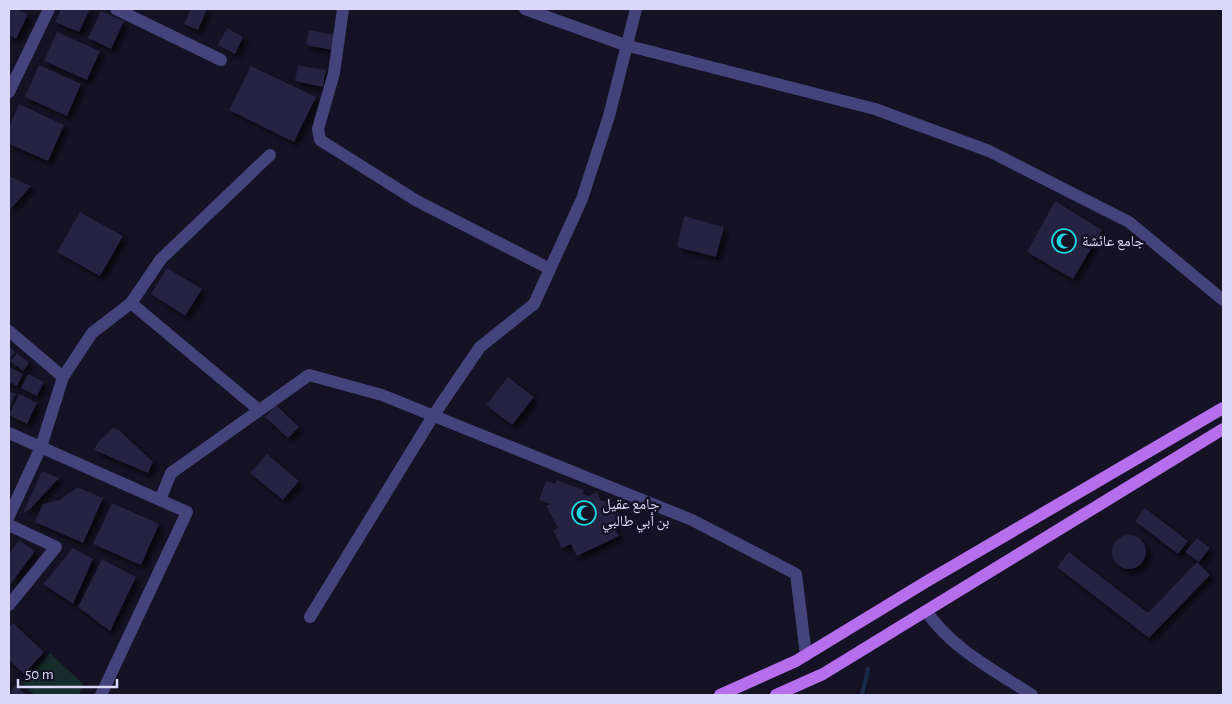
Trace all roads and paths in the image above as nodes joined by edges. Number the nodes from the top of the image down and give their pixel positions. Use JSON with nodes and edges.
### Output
{"nodes":[{"id":1,"x":49,"y":9,"type":"edge"},
{"id":2,"x":116,"y":9,"type":"edge"},
{"id":3,"x":343,"y":9,"type":"edge"},
{"id":4,"x":525,"y":9,"type":"edge"},
{"id":5,"x":636,"y":9,"type":"edge"},
{"id":6,"x":625,"y":45,"type":"junction"},
{"id":7,"x":221,"y":60,"type":"dead end"},
{"id":8,"x":9,"y":92,"type":"edge"},
{"id":9,"x":270,"y":155,"type":"dead end"},
{"id":10,"x":550,"y":269,"type":"junction"},
{"id":11,"x":1223,"y":300,"type":"edge"},
{"id":12,"x":131,"y":303,"type":"junction"},
{"id":13,"x":9,"y":331,"type":"edge"},
{"id":14,"x":63,"y":377,"type":"junction"},
{"id":15,"x":1223,"y":408,"type":"edge"},
{"id":16,"x":259,"y":410,"type":"junction"},
{"id":17,"x":433,"y":416,"type":"junction"},
{"id":18,"x":1223,"y":429,"type":"edge"},
{"id":19,"x":9,"y":433,"type":"edge"},
{"id":20,"x":41,"y":447,"type":"junction"},
{"id":21,"x":160,"y":500,"type":"junction"},
{"id":22,"x":9,"y":516,"type":"edge"},
{"id":23,"x":9,"y":525,"type":"edge"},
{"id":24,"x":11,"y":597,"type":"edge"},
{"id":25,"x":926,"y":611,"type":"junction"},
{"id":26,"x":310,"y":618,"type":"dead end"},
{"id":27,"x":806,"y":655,"type":"junction"},
{"id":28,"x":101,"y":695,"type":"edge"},
{"id":29,"x":720,"y":695,"type":"edge"},
{"id":30,"x":776,"y":695,"type":"edge"},
{"id":31,"x":1032,"y":695,"type":"edge"}],
"edges":[{"from":1,"to":8,"type":"street"},
{"from":2,"to":7,"type":"street"},
{"from":3,"to":10,"type":"street"},
{"from":4,"to":6,"type":"street"},
{"from":5,"to":6,"type":"street"},
{"from":6,"to":10,"type":"street"},
{"from":6,"to":11,"type":"street"},
{"from":9,"to":12,"type":"street"},
{"from":10,"to":17,"type":"street"},
{"from":12,"to":14,"type":"street"},
{"from":12,"to":16,"type":"street"},
{"from":13,"to":14,"type":"street"},
{"from":14,"to":20,"type":"street"},
{"from":15,"to":27,"type":"main road"},
{"from":16,"to":17,"type":"street"},
{"from":16,"to":21,"type":"street"},
{"from":17,"to":26,"type":"street"},
{"from":17,"to":27,"type":"street"},
{"from":18,"to":25,"type":"main road"},
{"from":19,"to":20,"type":"street"},
{"from":20,"to":21,"type":"street"},
{"from":20,"to":22,"type":"street"},
{"from":21,"to":28,"type":"street"},
{"from":23,"to":24,"type":"street"},
{"from":25,"to":30,"type":"main road"},
{"from":25,"to":31,"type":"street"},
{"from":27,"to":29,"type":"main road"}]}
